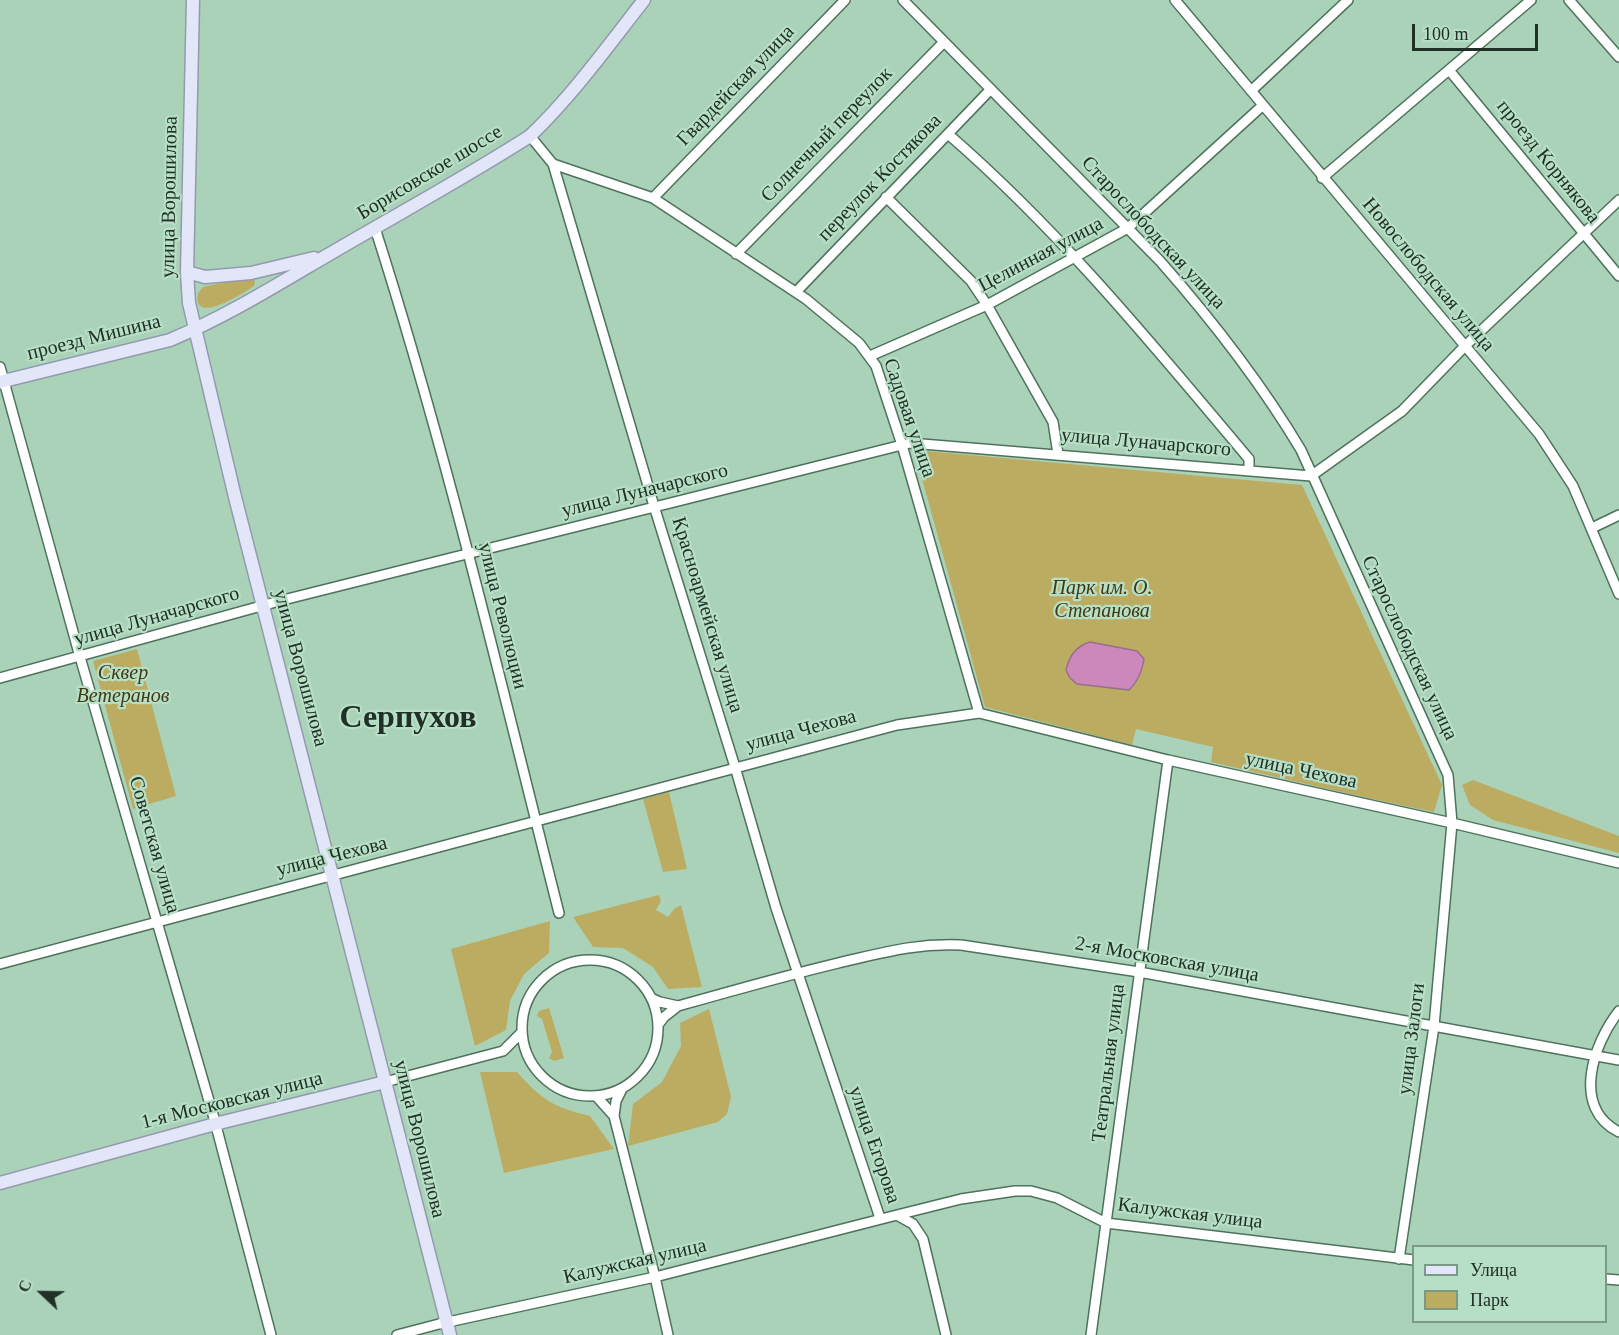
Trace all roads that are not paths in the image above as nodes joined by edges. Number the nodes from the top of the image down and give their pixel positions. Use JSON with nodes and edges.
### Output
{"nodes":[{"id":1,"x":193,"y":0,"type":"edge"},
{"id":2,"x":644,"y":0,"type":"edge"},
{"id":3,"x":845,"y":0,"type":"edge"},
{"id":4,"x":903,"y":0,"type":"edge"},
{"id":5,"x":1189,"y":0,"type":"edge"},
{"id":6,"x":1348,"y":0,"type":"edge"},
{"id":7,"x":1531,"y":0,"type":"edge"},
{"id":8,"x":1569,"y":0,"type":"edge"},
{"id":9,"x":1178,"y":4,"type":"edge"},
{"id":10,"x":944,"y":42,"type":"junction"},
{"id":11,"x":1619,"y":57,"type":"edge"},
{"id":12,"x":1449,"y":70,"type":"junction"},
{"id":13,"x":991,"y":89,"type":"junction"},
{"id":14,"x":1251,"y":91,"type":"junction"},
{"id":15,"x":1262,"y":106,"type":"junction"},
{"id":16,"x":948,"y":134,"type":"junction"},
{"id":17,"x":530,"y":136,"type":"junction"},
{"id":18,"x":553,"y":164,"type":"junction"},
{"id":19,"x":1322,"y":178,"type":"junction"},
{"id":20,"x":653,"y":198,"type":"junction"},
{"id":21,"x":886,"y":198,"type":"junction"},
{"id":22,"x":1619,"y":200,"type":"edge"},
{"id":23,"x":375,"y":228,"type":"junction"},
{"id":24,"x":1128,"y":228,"type":"junction"},
{"id":25,"x":1583,"y":234,"type":"junction"},
{"id":26,"x":736,"y":254,"type":"junction"},
{"id":27,"x":327,"y":255,"type":"junction"},
{"id":28,"x":1074,"y":258,"type":"junction"},
{"id":29,"x":187,"y":272,"type":"junction"},
{"id":30,"x":251,"y":273,"type":"junction"},
{"id":31,"x":1619,"y":276,"type":"edge"},
{"id":32,"x":796,"y":292,"type":"junction"},
{"id":33,"x":259,"y":296,"type":"junction"},
{"id":34,"x":987,"y":306,"type":"junction"},
{"id":35,"x":195,"y":330,"type":"junction"},
{"id":36,"x":1465,"y":346,"type":"junction"},
{"id":37,"x":870,"y":356,"type":"junction"},
{"id":38,"x":0,"y":367,"type":"edge"},
{"id":39,"x":2,"y":381,"type":"edge"},
{"id":40,"x":902,"y":445,"type":"junction"},
{"id":41,"x":1058,"y":454,"type":"junction"},
{"id":42,"x":1249,"y":470,"type":"junction"},
{"id":43,"x":1311,"y":476,"type":"junction"},
{"id":44,"x":654,"y":507,"type":"junction"},
{"id":45,"x":1619,"y":514,"type":"edge"},
{"id":46,"x":1592,"y":528,"type":"junction"},
{"id":47,"x":468,"y":554,"type":"junction"},
{"id":48,"x":1619,"y":594,"type":"edge"},
{"id":49,"x":263,"y":606,"type":"junction"},
{"id":50,"x":81,"y":657,"type":"junction"},
{"id":51,"x":0,"y":678,"type":"edge"},
{"id":52,"x":979,"y":713,"type":"junction"},
{"id":53,"x":1168,"y":760,"type":"junction"},
{"id":54,"x":735,"y":767,"type":"junction"},
{"id":55,"x":536,"y":822,"type":"junction"},
{"id":56,"x":1452,"y":823,"type":"junction"},
{"id":57,"x":1619,"y":863,"type":"edge"},
{"id":58,"x":333,"y":875,"type":"junction"},
{"id":59,"x":559,"y":913,"type":"dead end"},
{"id":60,"x":158,"y":922,"type":"junction"},
{"id":61,"x":0,"y":964,"type":"edge"},
{"id":62,"x":1139,"y":972,"type":"junction"},
{"id":63,"x":797,"y":974,"type":"junction"},
{"id":64,"x":651,"y":998,"type":"junction"},
{"id":65,"x":678,"y":1005,"type":"junction"},
{"id":66,"x":1619,"y":1011,"type":"edge"},
{"id":67,"x":658,"y":1025,"type":"junction"},
{"id":68,"x":1434,"y":1026,"type":"junction"},
{"id":69,"x":522,"y":1032,"type":"junction"},
{"id":70,"x":503,"y":1051,"type":"junction"},
{"id":71,"x":1595,"y":1056,"type":"junction"},
{"id":72,"x":528,"y":1057,"type":"junction"},
{"id":73,"x":1619,"y":1060,"type":"edge"},
{"id":74,"x":385,"y":1083,"type":"junction"},
{"id":75,"x":622,"y":1089,"type":"junction"},
{"id":76,"x":596,"y":1096,"type":"junction"},
{"id":77,"x":614,"y":1116,"type":"junction"},
{"id":78,"x":215,"y":1124,"type":"junction"},
{"id":79,"x":1619,"y":1132,"type":"edge"},
{"id":80,"x":0,"y":1183,"type":"edge"},
{"id":81,"x":897,"y":1215,"type":"junction"},
{"id":82,"x":880,"y":1218,"type":"junction"},
{"id":83,"x":1107,"y":1222,"type":"junction"},
{"id":84,"x":1400,"y":1259,"type":"junction"},
{"id":85,"x":1412,"y":1260,"type":"edge"},
{"id":86,"x":655,"y":1277,"type":"junction"},
{"id":87,"x":448,"y":1329,"type":"edge"},
{"id":88,"x":271,"y":1335,"type":"edge"},
{"id":89,"x":398,"y":1335,"type":"edge"},
{"id":90,"x":668,"y":1335,"type":"edge"},
{"id":91,"x":946,"y":1335,"type":"edge"},
{"id":92,"x":1091,"y":1335,"type":"edge"}],
"edges":[{"from":1,"to":29,"type":"main road","name":"улица Ворошилова"},
{"from":2,"to":17,"type":"main road","name":"Борисовское шоссе"},
{"from":3,"to":20,"type":"street","name":"Гвардейская улица"},
{"from":4,"to":10,"type":"street","name":"Старослободская улица"},
{"from":5,"to":9,"type":"street"},
{"from":6,"to":14,"type":"street"},
{"from":7,"to":12,"type":"street"},
{"from":8,"to":11,"type":"street"},
{"from":9,"to":14,"type":"street","name":"Новослободская улица"},
{"from":10,"to":13,"type":"street","name":"Старослободская улица"},
{"from":10,"to":26,"type":"street","name":"Солнечный переулок"},
{"from":12,"to":19,"type":"street"},
{"from":12,"to":25,"type":"street","name":"проезд Корнякова"},
{"from":13,"to":16,"type":"street","name":"переулок Костякова"},
{"from":13,"to":24,"type":"street","name":"Старослободская улица"},
{"from":14,"to":15,"type":"street","name":"Новослободская улица"},
{"from":15,"to":19,"type":"street","name":"Новослободская улица"},
{"from":15,"to":24,"type":"street","name":"Целинная улица"},
{"from":16,"to":21,"type":"street","name":"переулок Костякова"},
{"from":16,"to":28,"type":"street"},
{"from":17,"to":18,"type":"street"},
{"from":17,"to":23,"type":"main road","name":"Борисовское шоссе"},
{"from":18,"to":20,"type":"street","name":"Садовая улица"},
{"from":18,"to":44,"type":"street","name":"Красноармейская улица"},
{"from":19,"to":36,"type":"street","name":"Новослободская улица"},
{"from":20,"to":26,"type":"street","name":"Садовая улица"},
{"from":21,"to":32,"type":"street","name":"переулок Костякова"},
{"from":21,"to":34,"type":"street"},
{"from":22,"to":25,"type":"street"},
{"from":23,"to":27,"type":"main road","name":"Борисовское шоссе"},
{"from":23,"to":47,"type":"street","name":"улица Революции"},
{"from":24,"to":28,"type":"street","name":"Целинная улица"},
{"from":24,"to":43,"type":"street","name":"Старослободская улица"},
{"from":25,"to":31,"type":"street","name":"проезд Корнякова"},
{"from":25,"to":36,"type":"street"},
{"from":26,"to":32,"type":"street","name":"Садовая улица"},
{"from":27,"to":30,"type":"main road"},
{"from":27,"to":33,"type":"main road","name":"Борисовское шоссе"},
{"from":28,"to":34,"type":"street","name":"Целинная улица"},
{"from":28,"to":42,"type":"street"},
{"from":29,"to":30,"type":"main road"},
{"from":29,"to":35,"type":"main road","name":"улица Ворошилова"},
{"from":30,"to":33,"type":"main road"},
{"from":32,"to":37,"type":"street","name":"Садовая улица"},
{"from":33,"to":35,"type":"main road","name":"Борисовское шоссе"},
{"from":34,"to":37,"type":"street","name":"Целинная улица"},
{"from":34,"to":41,"type":"street"},
{"from":35,"to":39,"type":"main road","name":"проезд Мишина"},
{"from":35,"to":49,"type":"main road","name":"улица Ворошилова"},
{"from":36,"to":43,"type":"street"},
{"from":36,"to":46,"type":"street","name":"Новослободская улица"},
{"from":37,"to":40,"type":"street","name":"Садовая улица"},
{"from":38,"to":39,"type":"street","name":"Советская улица"},
{"from":39,"to":50,"type":"street","name":"Советская улица"},
{"from":40,"to":41,"type":"street","name":"улица Луначарского"},
{"from":40,"to":44,"type":"street","name":"улица Луначарского"},
{"from":40,"to":52,"type":"street","name":"Садовая улица"},
{"from":41,"to":42,"type":"street","name":"улица Луначарского"},
{"from":42,"to":43,"type":"street","name":"улица Луначарского"},
{"from":43,"to":56,"type":"street","name":"Старослободская улица"},
{"from":44,"to":47,"type":"street","name":"улица Луначарского"},
{"from":44,"to":54,"type":"street","name":"Красноармейская улица"},
{"from":45,"to":46,"type":"street"},
{"from":46,"to":48,"type":"street","name":"Новослободская улица"},
{"from":47,"to":49,"type":"street","name":"улица Луначарского"},
{"from":47,"to":55,"type":"street","name":"улица Революции"},
{"from":49,"to":50,"type":"street","name":"улица Луначарского"},
{"from":49,"to":58,"type":"main road","name":"улица Ворошилова"},
{"from":50,"to":51,"type":"street","name":"улица Луначарского"},
{"from":50,"to":60,"type":"street","name":"Советская улица"},
{"from":52,"to":53,"type":"street","name":"улица Чехова"},
{"from":52,"to":54,"type":"street","name":"улица Чехова"},
{"from":53,"to":56,"type":"street","name":"улица Чехова"},
{"from":53,"to":62,"type":"street","name":"Театральная улица"},
{"from":54,"to":55,"type":"street","name":"улица Чехова"},
{"from":54,"to":63,"type":"street","name":"Красноармейская улица"},
{"from":55,"to":58,"type":"street","name":"улица Чехова"},
{"from":55,"to":59,"type":"street","name":"улица Революции"},
{"from":56,"to":57,"type":"street","name":"улица Чехова"},
{"from":56,"to":68,"type":"street","name":"улица Залоги"},
{"from":58,"to":60,"type":"street","name":"улица Чехова"},
{"from":58,"to":74,"type":"main road","name":"улица Ворошилова"},
{"from":60,"to":61,"type":"street","name":"улица Чехова"},
{"from":60,"to":78,"type":"street","name":"Советская улица"},
{"from":62,"to":63,"type":"street","name":"2-я Московская улица"},
{"from":62,"to":68,"type":"street","name":"2-я Московская улица"},
{"from":62,"to":83,"type":"street","name":"Театральная улица"},
{"from":63,"to":65,"type":"street","name":"2-я Московская улица"},
{"from":63,"to":82,"type":"street","name":"улица Егорова"},
{"from":64,"to":65,"type":"street"},
{"from":64,"to":67,"type":"street"},
{"from":64,"to":69,"type":"street"},
{"from":65,"to":67,"type":"street"},
{"from":66,"to":71,"type":"street"},
{"from":67,"to":75,"type":"street"},
{"from":68,"to":71,"type":"street","name":"2-я Московская улица"},
{"from":68,"to":84,"type":"street","name":"улица Залоги"},
{"from":69,"to":70,"type":"street"},
{"from":69,"to":72,"type":"street"},
{"from":70,"to":72,"type":"street"},
{"from":70,"to":74,"type":"street","name":"1-я Московская улица"},
{"from":71,"to":73,"type":"street","name":"2-я Московская улица"},
{"from":71,"to":79,"type":"street"},
{"from":72,"to":76,"type":"street"},
{"from":74,"to":78,"type":"main road","name":"1-я Московская улица"},
{"from":74,"to":87,"type":"main road","name":"улица Ворошилова"},
{"from":75,"to":76,"type":"street"},
{"from":75,"to":77,"type":"street"},
{"from":76,"to":77,"type":"street"},
{"from":77,"to":86,"type":"street"},
{"from":78,"to":80,"type":"main road","name":"1-я Московская улица"},
{"from":78,"to":88,"type":"street","name":"Советская улица"},
{"from":81,"to":82,"type":"street","name":"улица Егорова"},
{"from":81,"to":83,"type":"street","name":"Калужская улица"},
{"from":81,"to":91,"type":"street","name":"улица Егорова"},
{"from":82,"to":86,"type":"street","name":"Калужская улица"},
{"from":83,"to":84,"type":"street","name":"Калужская улица"},
{"from":83,"to":92,"type":"street","name":"Театральная улица"},
{"from":84,"to":85,"type":"street","name":"Калужская улица"},
{"from":86,"to":87,"type":"street","name":"Калужская улица"},
{"from":86,"to":90,"type":"street"},
{"from":87,"to":89,"type":"street","name":"Калужская улица"}]}
